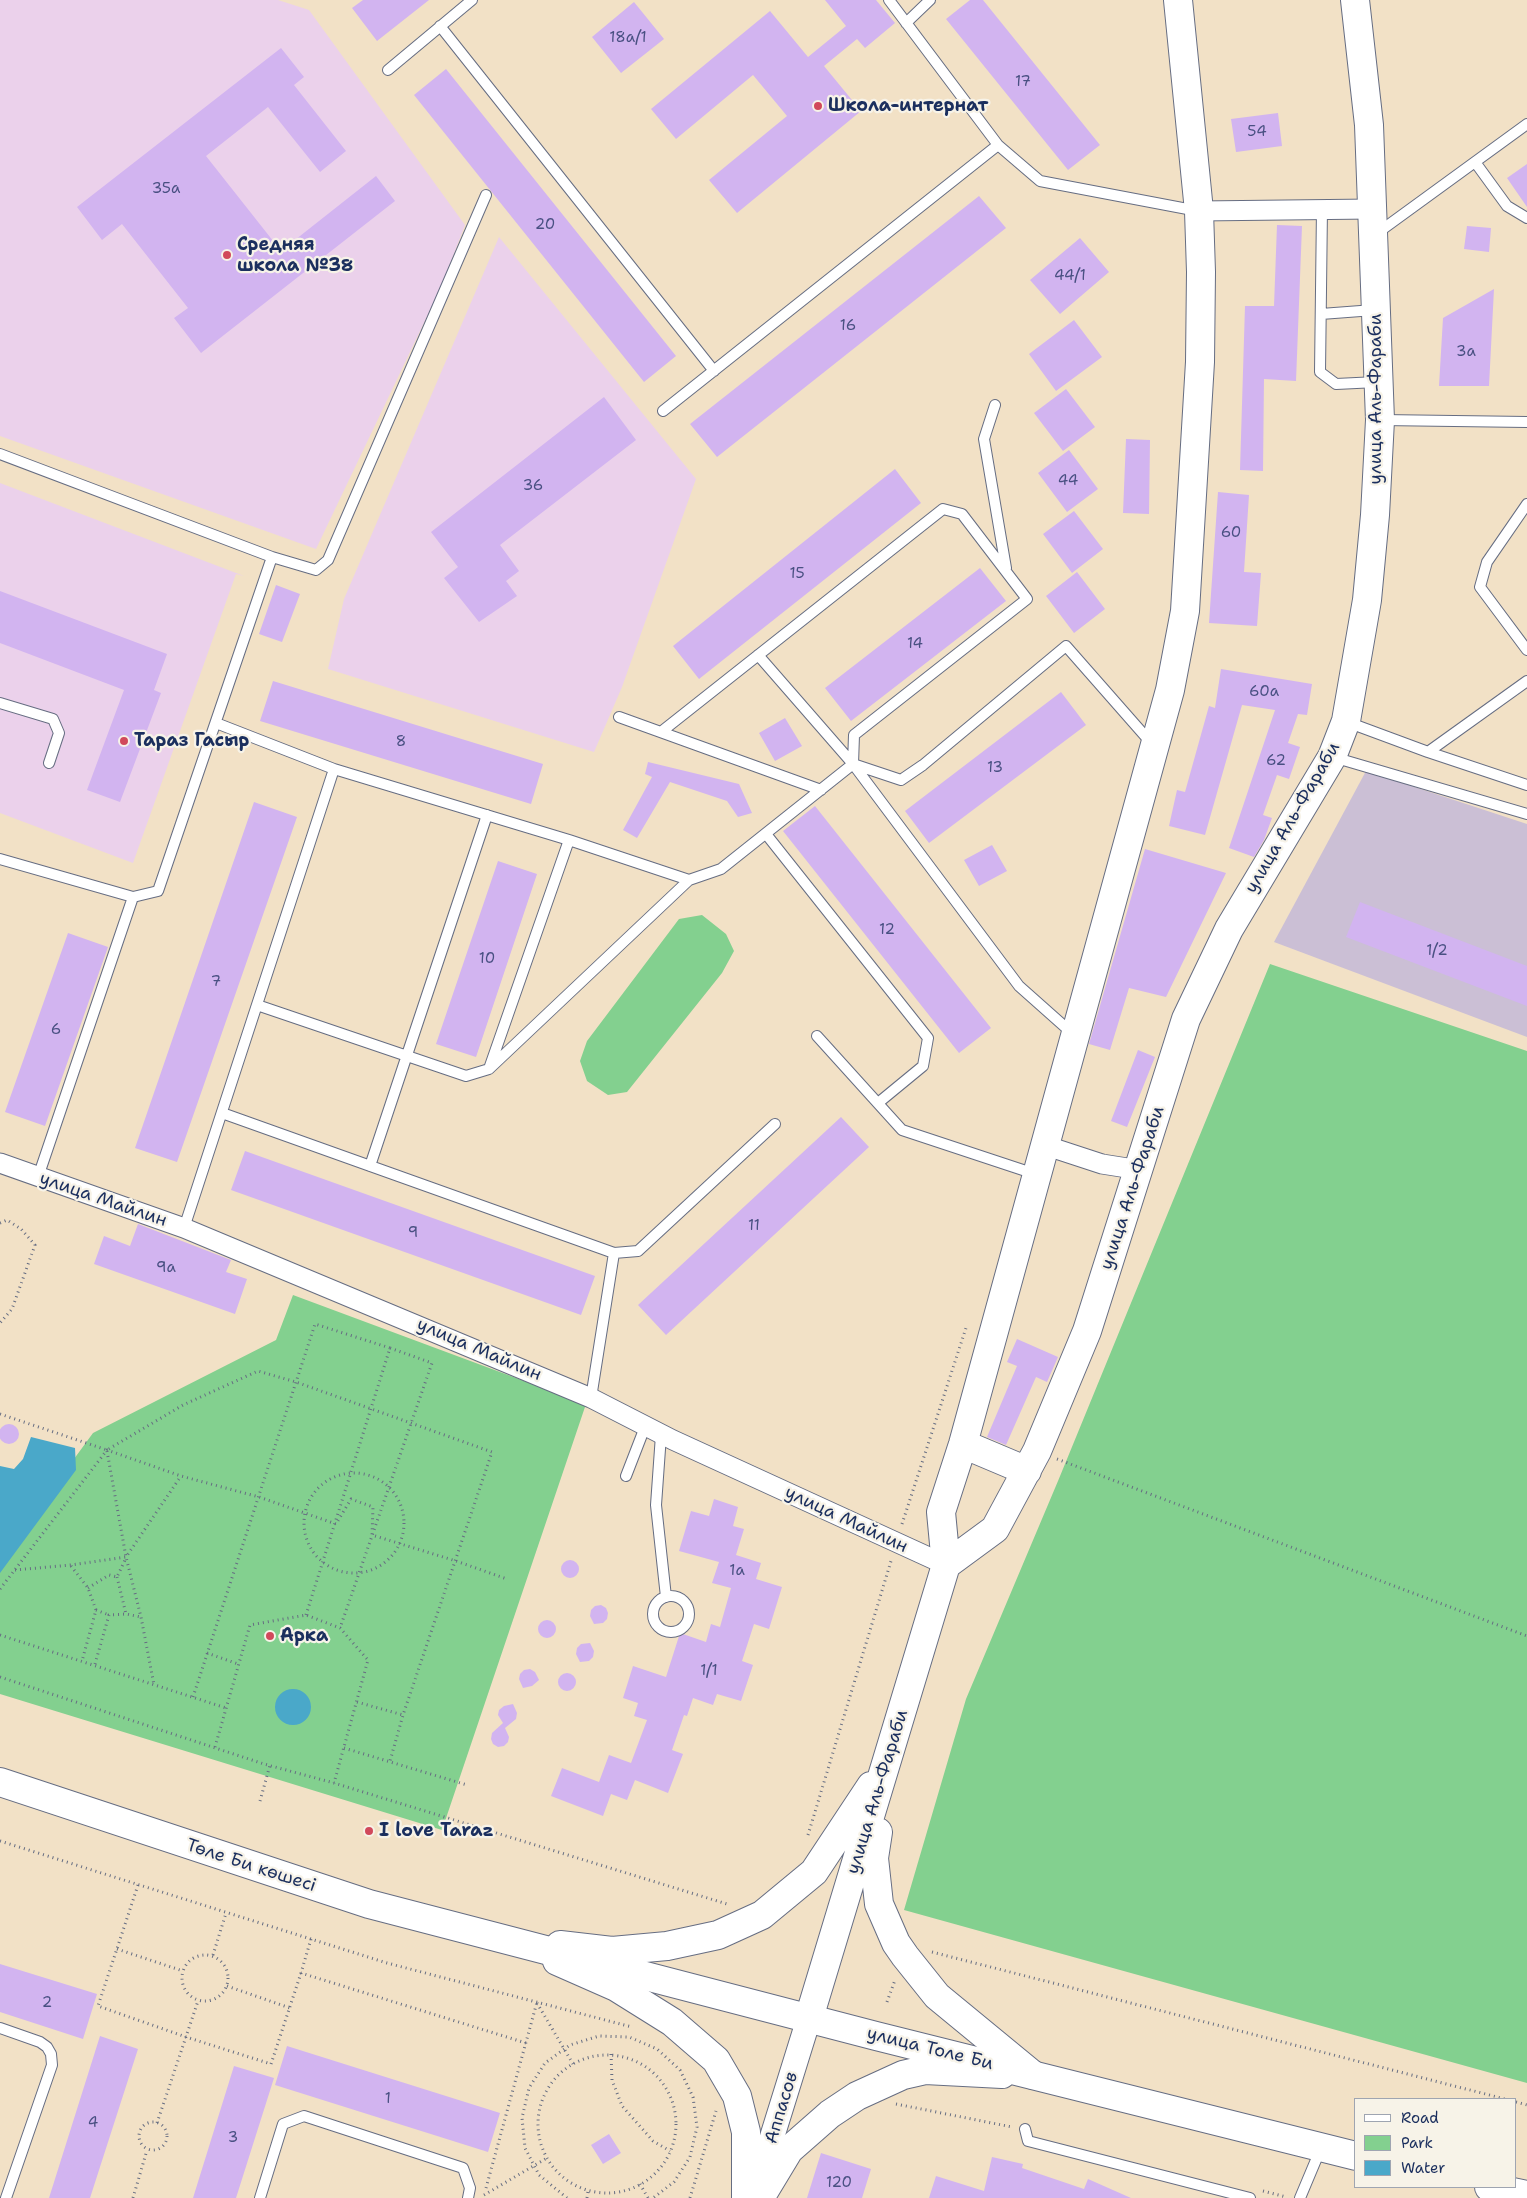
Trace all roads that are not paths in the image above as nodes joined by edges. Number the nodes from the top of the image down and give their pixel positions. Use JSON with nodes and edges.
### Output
{"nodes":[{"id":1,"x":472,"y":0,"type":"edge"},
{"id":2,"x":889,"y":0,"type":"edge"},
{"id":3,"x":930,"y":0,"type":"edge"},
{"id":4,"x":1178,"y":0,"type":"edge"},
{"id":5,"x":1356,"y":0,"type":"edge"},
{"id":6,"x":906,"y":23,"type":"junction"},
{"id":7,"x":440,"y":26,"type":"junction"},
{"id":8,"x":388,"y":70,"type":"dead end"},
{"id":9,"x":1527,"y":124,"type":"edge"},
{"id":10,"x":998,"y":145,"type":"junction"},
{"id":11,"x":1475,"y":162,"type":"junction"},
{"id":12,"x":486,"y":195,"type":"dead end"},
{"id":13,"x":1322,"y":208,"type":"junction"},
{"id":14,"x":1372,"y":209,"type":"junction"},
{"id":15,"x":1200,"y":211,"type":"junction"},
{"id":16,"x":1527,"y":218,"type":"edge"},
{"id":17,"x":1374,"y":236,"type":"junction"},
{"id":18,"x":1376,"y":310,"type":"junction"},
{"id":19,"x":1321,"y":314,"type":"junction"},
{"id":20,"x":714,"y":371,"type":"junction"},
{"id":21,"x":1378,"y":382,"type":"junction"},
{"id":22,"x":996,"y":404,"type":"dead end"},
{"id":23,"x":663,"y":411,"type":"dead end"},
{"id":24,"x":1380,"y":420,"type":"junction"},
{"id":25,"x":1527,"y":422,"type":"edge"},
{"id":26,"x":0,"y":454,"type":"edge"},
{"id":27,"x":1527,"y":504,"type":"edge"},
{"id":28,"x":272,"y":557,"type":"junction"},
{"id":29,"x":1006,"y":572,"type":"junction"},
{"id":30,"x":1527,"y":650,"type":"edge"},
{"id":31,"x":758,"y":655,"type":"junction"},
{"id":32,"x":1527,"y":681,"type":"edge"},
{"id":33,"x":0,"y":703,"type":"edge"},
{"id":34,"x":619,"y":717,"type":"dead end"},
{"id":35,"x":1346,"y":721,"type":"junction"},
{"id":36,"x":216,"y":722,"type":"junction"},
{"id":37,"x":661,"y":732,"type":"junction"},
{"id":38,"x":1153,"y":746,"type":"junction"},
{"id":39,"x":1428,"y":752,"type":"junction"},
{"id":40,"x":1332,"y":756,"type":"junction"},
{"id":41,"x":49,"y":763,"type":"dead end"},
{"id":42,"x":853,"y":764,"type":"junction"},
{"id":43,"x":334,"y":769,"type":"junction"},
{"id":44,"x":1527,"y":785,"type":"edge"},
{"id":45,"x":822,"y":790,"type":"junction"},
{"id":46,"x":1527,"y":814,"type":"edge"},
{"id":47,"x":487,"y":815,"type":"junction"},
{"id":48,"x":766,"y":834,"type":"junction"},
{"id":49,"x":569,"y":840,"type":"junction"},
{"id":50,"x":0,"y":859,"type":"edge"},
{"id":51,"x":689,"y":880,"type":"junction"},
{"id":52,"x":133,"y":897,"type":"junction"},
{"id":53,"x":257,"y":1005,"type":"junction"},
{"id":54,"x":1074,"y":1034,"type":"junction"},
{"id":55,"x":817,"y":1036,"type":"dead end"},
{"id":56,"x":405,"y":1055,"type":"junction"},
{"id":57,"x":489,"y":1069,"type":"junction"},
{"id":58,"x":878,"y":1103,"type":"junction"},
{"id":59,"x":222,"y":1113,"type":"junction"},
{"id":60,"x":775,"y":1124,"type":"dead end"},
{"id":61,"x":1044,"y":1145,"type":"junction"},
{"id":62,"x":0,"y":1164,"type":"edge"},
{"id":63,"x":370,"y":1166,"type":"junction"},
{"id":64,"x":1140,"y":1170,"type":"junction"},
{"id":65,"x":1036,"y":1175,"type":"junction"},
{"id":66,"x":38,"y":1177,"type":"junction"},
{"id":67,"x":184,"y":1228,"type":"junction"},
{"id":68,"x":614,"y":1253,"type":"junction"},
{"id":69,"x":591,"y":1398,"type":"junction"},
{"id":70,"x":653,"y":1431,"type":"junction"},
{"id":71,"x":963,"y":1444,"type":"junction"},
{"id":72,"x":1032,"y":1461,"type":"junction"},
{"id":73,"x":626,"y":1476,"type":"dead end"},
{"id":74,"x":946,"y":1565,"type":"junction"},
{"id":75,"x":666,"y":1597,"type":"dead end"},
{"id":76,"x":889,"y":1757,"type":"junction"},
{"id":77,"x":0,"y":1782,"type":"edge"},
{"id":78,"x":506,"y":1939,"type":"junction"},
{"id":79,"x":809,"y":2018,"type":"junction"},
{"id":80,"x":0,"y":2028,"type":"edge"},
{"id":81,"x":1033,"y":2075,"type":"junction"},
{"id":82,"x":1025,"y":2129,"type":"dead end"},
{"id":83,"x":1321,"y":2148,"type":"junction"},
{"id":84,"x":1354,"y":2156,"type":"edge"},
{"id":85,"x":1493,"y":2188,"type":"edge"},
{"id":86,"x":1527,"y":2195,"type":"edge"},
{"id":87,"x":1231,"y":2196,"type":"edge"},
{"id":88,"x":6,"y":2198,"type":"edge"},
{"id":89,"x":260,"y":2198,"type":"edge"},
{"id":90,"x":468,"y":2198,"type":"edge"},
{"id":91,"x":746,"y":2198,"type":"edge"},
{"id":92,"x":754,"y":2198,"type":"edge"},
{"id":93,"x":760,"y":2198,"type":"edge"},
{"id":94,"x":1250,"y":2198,"type":"edge"},
{"id":95,"x":1300,"y":2198,"type":"edge"}],
"edges":[{"from":1,"to":7,"type":"lane"},
{"from":2,"to":6,"type":"lane"},
{"from":3,"to":6,"type":"lane"},
{"from":4,"to":15,"type":"main road","name":"улица Аль-Фараби"},
{"from":5,"to":14,"type":"main road","name":"улица Аль-Фараби"},
{"from":6,"to":10,"type":"lane"},
{"from":7,"to":8,"type":"lane"},
{"from":7,"to":20,"type":"lane"},
{"from":9,"to":11,"type":"lane"},
{"from":10,"to":15,"type":"lane"},
{"from":10,"to":20,"type":"lane"},
{"from":11,"to":16,"type":"lane"},
{"from":11,"to":17,"type":"lane"},
{"from":12,"to":28,"type":"lane"},
{"from":13,"to":14,"type":"street"},
{"from":13,"to":15,"type":"street"},
{"from":13,"to":19,"type":"lane"},
{"from":14,"to":17,"type":"main road","name":"улица Аль-Фараби"},
{"from":15,"to":38,"type":"main road","name":"улица Аль-Фараби"},
{"from":17,"to":18,"type":"main road","name":"улица Аль-Фараби"},
{"from":18,"to":19,"type":"lane"},
{"from":18,"to":21,"type":"main road","name":"улица Аль-Фараби"},
{"from":19,"to":21,"type":"lane"},
{"from":20,"to":23,"type":"lane"},
{"from":21,"to":24,"type":"main road","name":"улица Аль-Фараби"},
{"from":22,"to":29,"type":"lane"},
{"from":24,"to":25,"type":"lane"},
{"from":24,"to":35,"type":"main road","name":"улица Аль-Фараби"},
{"from":26,"to":28,"type":"lane"},
{"from":27,"to":30,"type":"lane"},
{"from":28,"to":36,"type":"lane"},
{"from":29,"to":31,"type":"lane"},
{"from":29,"to":42,"type":"lane"},
{"from":31,"to":37,"type":"lane"},
{"from":31,"to":42,"type":"lane"},
{"from":32,"to":39,"type":"lane"},
{"from":33,"to":41,"type":"lane"},
{"from":34,"to":37,"type":"lane"},
{"from":35,"to":39,"type":"lane"},
{"from":35,"to":40,"type":"main road","name":"улица Аль-Фараби"},
{"from":36,"to":43,"type":"lane"},
{"from":36,"to":52,"type":"lane"},
{"from":37,"to":45,"type":"lane"},
{"from":38,"to":42,"type":"lane"},
{"from":38,"to":54,"type":"main road","name":"улица Аль-Фараби"},
{"from":39,"to":44,"type":"lane"},
{"from":40,"to":46,"type":"lane"},
{"from":40,"to":64,"type":"main road","name":"улица Аль-Фараби"},
{"from":42,"to":45,"type":"lane"},
{"from":42,"to":54,"type":"lane"},
{"from":43,"to":47,"type":"lane"},
{"from":43,"to":53,"type":"lane"},
{"from":45,"to":48,"type":"lane"},
{"from":47,"to":49,"type":"lane"},
{"from":47,"to":56,"type":"lane"},
{"from":48,"to":51,"type":"lane"},
{"from":48,"to":58,"type":"lane"},
{"from":49,"to":51,"type":"lane"},
{"from":49,"to":57,"type":"lane"},
{"from":50,"to":52,"type":"lane"},
{"from":51,"to":57,"type":"lane"},
{"from":52,"to":66,"type":"lane"},
{"from":53,"to":56,"type":"lane"},
{"from":53,"to":59,"type":"lane"},
{"from":54,"to":61,"type":"main road","name":"улица Аль-Фараби"},
{"from":55,"to":58,"type":"lane"},
{"from":56,"to":57,"type":"lane"},
{"from":56,"to":63,"type":"lane"},
{"from":58,"to":65,"type":"lane"},
{"from":59,"to":63,"type":"lane"},
{"from":59,"to":67,"type":"lane"},
{"from":60,"to":68,"type":"lane"},
{"from":61,"to":64,"type":"street"},
{"from":61,"to":65,"type":"main road","name":"улица Аль-Фараби"},
{"from":62,"to":66,"type":"street","name":"улица Майлин"},
{"from":63,"to":68,"type":"lane"},
{"from":64,"to":72,"type":"main road","name":"улица Аль-Фараби"},
{"from":65,"to":71,"type":"main road","name":"улица Аль-Фараби"},
{"from":66,"to":67,"type":"street","name":"улица Майлин"},
{"from":67,"to":69,"type":"street","name":"улица Майлин"},
{"from":68,"to":69,"type":"lane"},
{"from":69,"to":70,"type":"street","name":"улица Майлин"},
{"from":70,"to":73,"type":"lane"},
{"from":70,"to":74,"type":"street","name":"улица Майлин"},
{"from":70,"to":75,"type":"lane"},
{"from":71,"to":72,"type":"main road"},
{"from":71,"to":74,"type":"main road","name":"улица Аль-Фараби"},
{"from":72,"to":74,"type":"main road","name":"улица Аль-Фараби"},
{"from":74,"to":76,"type":"main road","name":"улица Аль-Фараби"},
{"from":76,"to":78,"type":"main road"},
{"from":76,"to":79,"type":"main road","name":"улица Аль-Фараби"},
{"from":76,"to":81,"type":"main road"},
{"from":77,"to":78,"type":"main road","name":"Төле Би көшесі"},
{"from":78,"to":79,"type":"main road","name":"улица Толе Би"},
{"from":78,"to":91,"type":"main road"},
{"from":79,"to":81,"type":"main road","name":"улица Толе Би"},
{"from":79,"to":92,"type":"street","name":"Аппасов"},
{"from":80,"to":88,"type":"lane"},
{"from":81,"to":83,"type":"main road","name":"улица Толе Би"},
{"from":81,"to":93,"type":"main road"},
{"from":82,"to":87,"type":"lane"},
{"from":83,"to":84,"type":"main road","name":"улица Толе Би"},
{"from":83,"to":95,"type":"lane"},
{"from":85,"to":86,"type":"main road"},
{"from":87,"to":94,"type":"lane"},
{"from":89,"to":90,"type":"lane"}]}
